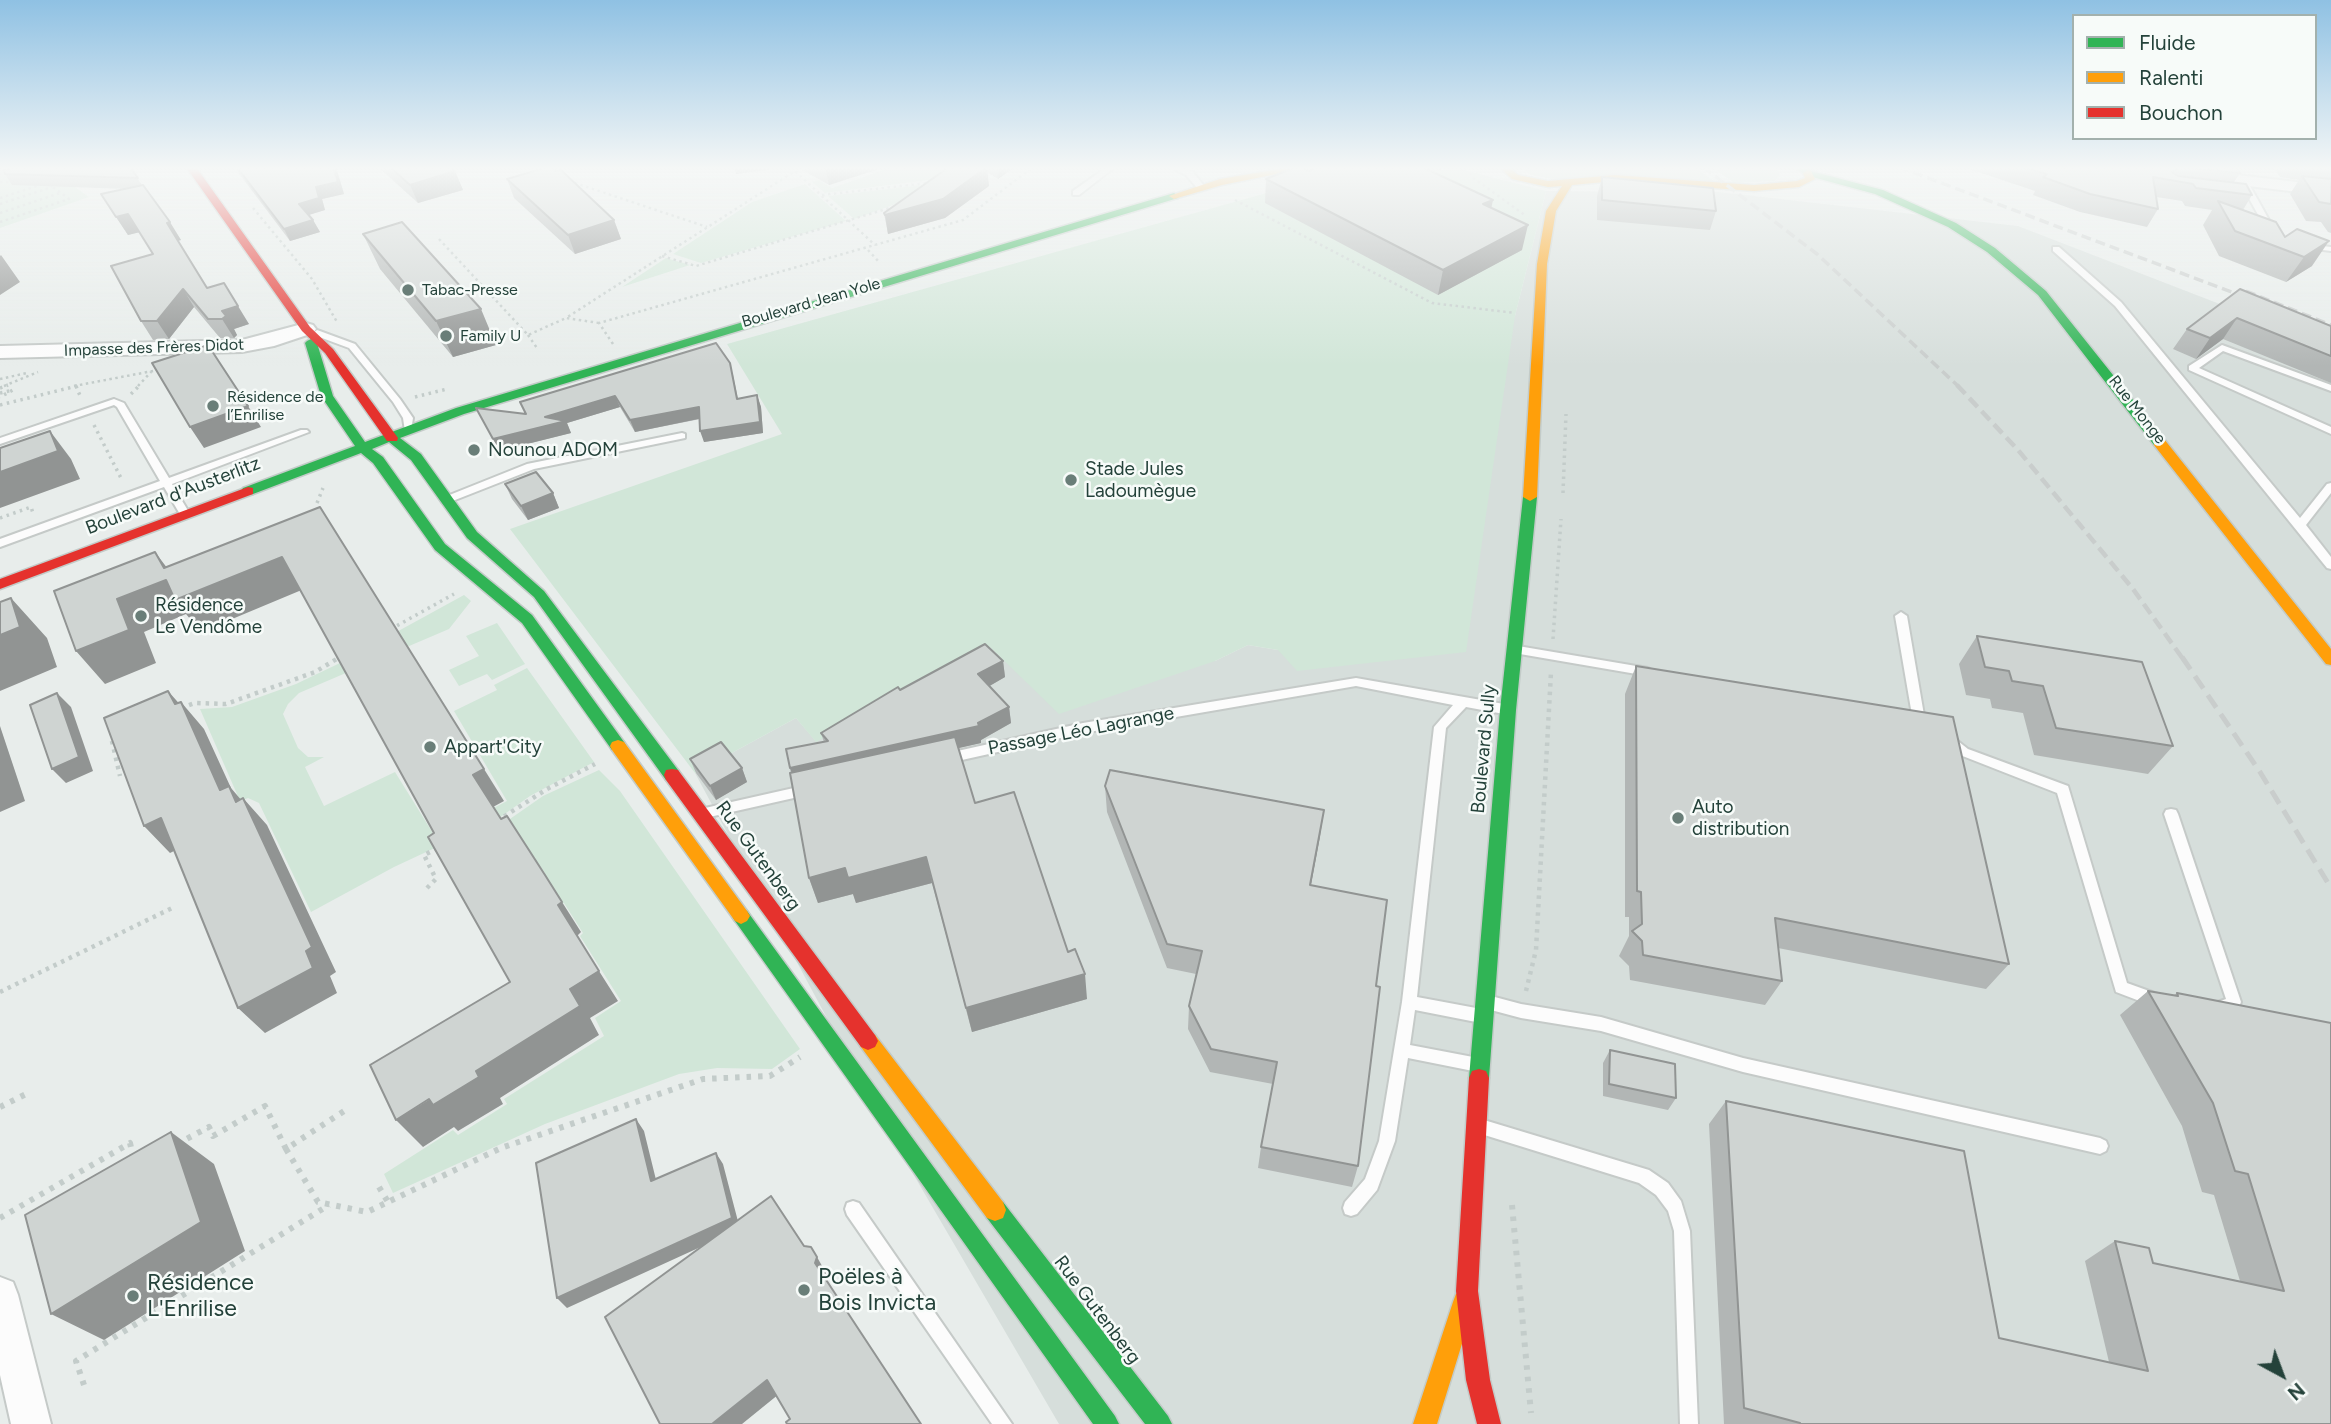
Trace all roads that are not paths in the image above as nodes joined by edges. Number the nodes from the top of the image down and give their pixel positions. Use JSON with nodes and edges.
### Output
{"nodes":[{"id":1,"x":238,"y":233,"type":"edge"},
{"id":2,"x":1045,"y":233,"type":"edge"},
{"id":3,"x":1548,"y":233,"type":"edge"},
{"id":4,"x":1966,"y":233,"type":"edge"},
{"id":5,"x":2274,"y":233,"type":"edge"},
{"id":6,"x":2277,"y":239,"type":"edge"},
{"id":7,"x":2293,"y":244,"type":"edge"},
{"id":8,"x":2056,"y":249,"type":"dead end"},
{"id":9,"x":2331,"y":249,"type":"edge"},
{"id":10,"x":306,"y":329,"type":"junction"},
{"id":11,"x":0,"y":352,"type":"edge"},
{"id":12,"x":2331,"y":388,"type":"edge"},
{"id":13,"x":408,"y":429,"type":"junction"},
{"id":14,"x":2331,"y":431,"type":"edge"},
{"id":15,"x":304,"y":432,"type":"dead end"},
{"id":16,"x":390,"y":436,"type":"junction"},
{"id":17,"x":682,"y":436,"type":"dead end"},
{"id":18,"x":0,"y":441,"type":"edge"},
{"id":19,"x":362,"y":447,"type":"junction"},
{"id":20,"x":166,"y":482,"type":"junction"},
{"id":21,"x":2329,"y":491,"type":"edge"},
{"id":22,"x":446,"y":500,"type":"junction"},
{"id":23,"x":185,"y":514,"type":"junction"},
{"id":24,"x":2300,"y":525,"type":"junction"},
{"id":25,"x":0,"y":543,"type":"edge"},
{"id":26,"x":2331,"y":565,"type":"edge"},
{"id":27,"x":0,"y":584,"type":"edge"},
{"id":28,"x":1901,"y":616,"type":"dead end"},
{"id":29,"x":1514,"y":650,"type":"junction"},
{"id":30,"x":2331,"y":660,"type":"edge"},
{"id":31,"x":1661,"y":674,"type":"edge"},
{"id":32,"x":1463,"y":702,"type":"junction"},
{"id":33,"x":1508,"y":709,"type":"junction"},
{"id":34,"x":926,"y":763,"type":"edge"},
{"id":35,"x":820,"y":787,"type":"edge"},
{"id":36,"x":702,"y":814,"type":"junction"},
{"id":37,"x":2171,"y":814,"type":"dead end"},
{"id":38,"x":1409,"y":1002,"type":"junction"},
{"id":39,"x":2176,"y":1004,"type":"edge"},
{"id":40,"x":1484,"y":1009,"type":"junction"},
{"id":41,"x":2200,"y":1009,"type":"edge"},
{"id":42,"x":1401,"y":1050,"type":"junction"},
{"id":43,"x":1479,"y":1065,"type":"junction"},
{"id":44,"x":1475,"y":1125,"type":"junction"},
{"id":45,"x":2100,"y":1146,"type":"dead end"},
{"id":46,"x":1351,"y":1208,"type":"dead end"},
{"id":47,"x":853,"y":1209,"type":"dead end"},
{"id":48,"x":1467,"y":1291,"type":"junction"},
{"id":49,"x":0,"y":1295,"type":"edge"},
{"id":50,"x":1478,"y":1380,"type":"junction"},
{"id":51,"x":31,"y":1424,"type":"edge"},
{"id":52,"x":1003,"y":1424,"type":"edge"},
{"id":53,"x":1107,"y":1424,"type":"edge"},
{"id":54,"x":1160,"y":1424,"type":"edge"},
{"id":55,"x":1425,"y":1424,"type":"edge"},
{"id":56,"x":1476,"y":1424,"type":"edge"},
{"id":57,"x":1489,"y":1424,"type":"edge"},
{"id":58,"x":1689,"y":1424,"type":"edge"}],
"edges":[{"from":1,"to":10,"type":"main road","name":"Rue Gutenberg"},
{"from":2,"to":13,"type":"main road","name":"Boulevard Jean Yole"},
{"from":3,"to":29,"type":"main road","name":"Boulevard Sully"},
{"from":4,"to":30,"type":"main road","name":"Rue Monge"},
{"from":5,"to":6,"type":"lane"},
{"from":7,"to":9,"type":"lane"},
{"from":8,"to":24,"type":"lane"},
{"from":10,"to":11,"type":"street","name":"Impasse des Frères Didot"},
{"from":10,"to":13,"type":"lane"},
{"from":10,"to":16,"type":"main road","name":"Rue Gutenberg"},
{"from":10,"to":19,"type":"main road","name":"Rue Gutenberg"},
{"from":12,"to":14,"type":"lane"},
{"from":13,"to":16,"type":"main road","name":"Boulevard Jean Yole"},
{"from":15,"to":20,"type":"lane"},
{"from":16,"to":19,"type":"main road","name":"Boulevard Jean Yole"},
{"from":16,"to":22,"type":"main road","name":"Rue Gutenberg"},
{"from":17,"to":22,"type":"lane"},
{"from":18,"to":20,"type":"lane"},
{"from":19,"to":23,"type":"main road","name":"Boulevard d'Austerlitz"},
{"from":19,"to":53,"type":"main road","name":"Rue Gutenberg"},
{"from":20,"to":23,"type":"lane"},
{"from":20,"to":25,"type":"lane"},
{"from":21,"to":24,"type":"lane"},
{"from":22,"to":36,"type":"main road","name":"Rue Gutenberg"},
{"from":23,"to":27,"type":"main road","name":"Boulevard d'Austerlitz"},
{"from":24,"to":26,"type":"lane"},
{"from":28,"to":39,"type":"lane"},
{"from":29,"to":31,"type":"lane"},
{"from":29,"to":33,"type":"main road","name":"Boulevard Sully"},
{"from":32,"to":33,"type":"lane","name":"Passage Léo Lagrange"},
{"from":32,"to":34,"type":"lane","name":"Passage Léo Lagrange"},
{"from":32,"to":38,"type":"lane"},
{"from":33,"to":40,"type":"main road","name":"Boulevard Sully"},
{"from":35,"to":36,"type":"lane"},
{"from":36,"to":54,"type":"main road","name":"Rue Gutenberg"},
{"from":37,"to":41,"type":"lane"},
{"from":38,"to":40,"type":"lane"},
{"from":38,"to":42,"type":"lane"},
{"from":40,"to":43,"type":"main road","name":"Boulevard Sully"},
{"from":40,"to":45,"type":"lane"},
{"from":42,"to":43,"type":"lane"},
{"from":42,"to":46,"type":"lane"},
{"from":43,"to":44,"type":"main road","name":"Boulevard Sully"},
{"from":44,"to":48,"type":"main road","name":"Boulevard Sully"},
{"from":44,"to":58,"type":"lane"},
{"from":47,"to":52,"type":"lane"},
{"from":48,"to":50,"type":"main road","name":"Boulevard Sully"},
{"from":48,"to":55,"type":"main road","name":"Boulevard Sully"},
{"from":49,"to":51,"type":"street"},
{"from":50,"to":56,"type":"main road","name":"Boulevard Sully"},
{"from":50,"to":57,"type":"main road","name":"Boulevard Sully"}]}
